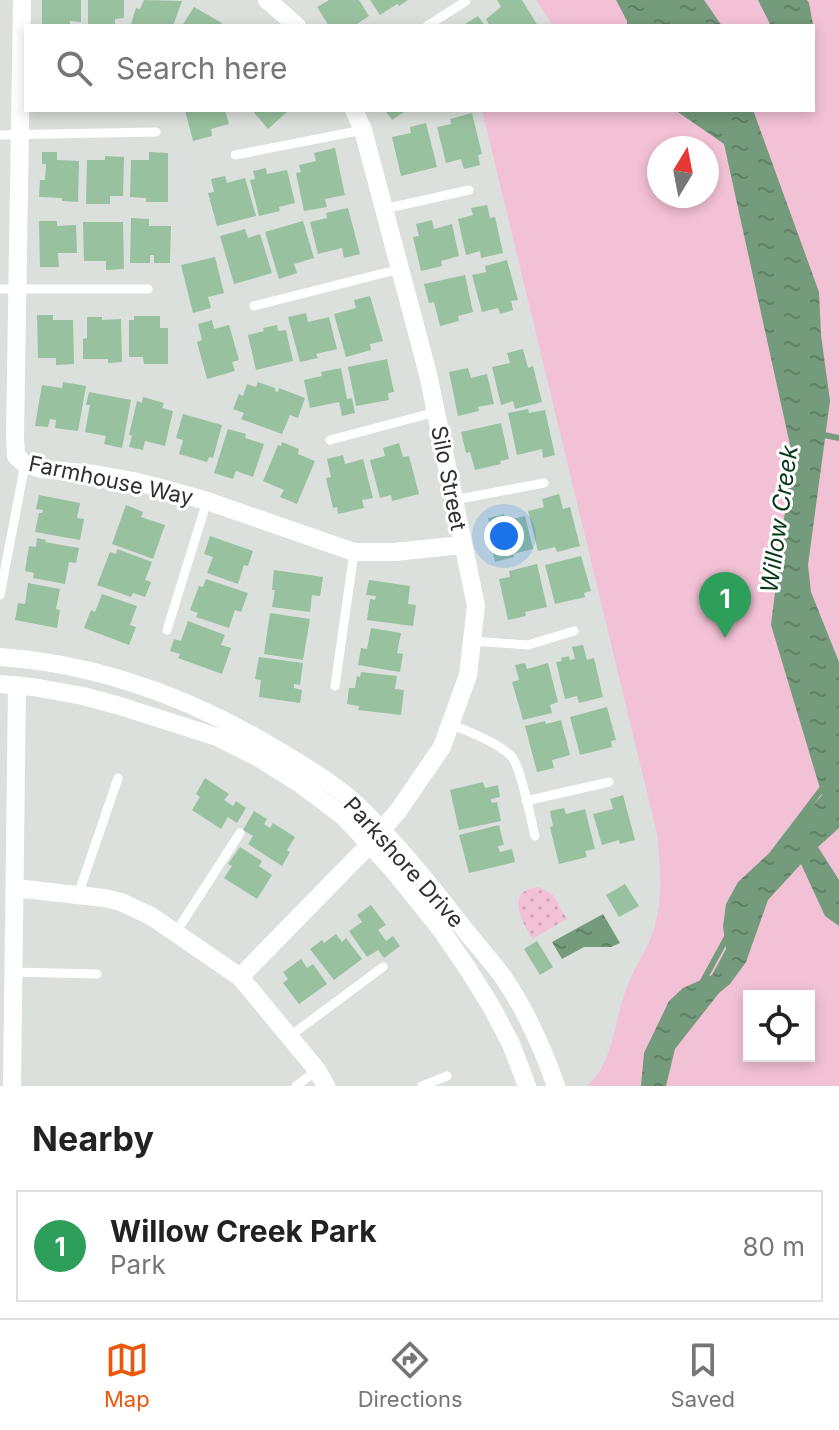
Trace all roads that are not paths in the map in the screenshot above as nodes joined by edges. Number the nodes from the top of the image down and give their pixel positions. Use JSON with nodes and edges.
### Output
{"nodes":[{"id":1,"x":22,"y":0,"type":"edge"},
{"id":2,"x":267,"y":0,"type":"edge"},
{"id":3,"x":466,"y":1,"type":"edge"},
{"id":4,"x":295,"y":24,"type":"edge"},
{"id":5,"x":430,"y":24,"type":"edge"},
{"id":6,"x":355,"y":112,"type":"edge"},
{"id":7,"x":363,"y":130,"type":"junction"},
{"id":8,"x":156,"y":132,"type":"dead end"},
{"id":9,"x":9,"y":135,"type":"edge"},
{"id":10,"x":235,"y":155,"type":"dead end"},
{"id":11,"x":469,"y":190,"type":"dead end"},
{"id":12,"x":384,"y":209,"type":"junction"},
{"id":13,"x":400,"y":269,"type":"junction"},
{"id":14,"x":9,"y":289,"type":"edge"},
{"id":15,"x":148,"y":289,"type":"dead end"},
{"id":16,"x":254,"y":306,"type":"dead end"},
{"id":17,"x":436,"y":412,"type":"junction"},
{"id":18,"x":7,"y":437,"type":"edge"},
{"id":19,"x":330,"y":440,"type":"dead end"},
{"id":20,"x":25,"y":464,"type":"junction"},
{"id":21,"x":544,"y":483,"type":"dead end"},
{"id":22,"x":454,"y":500,"type":"junction"},
{"id":23,"x":207,"y":501,"type":"junction"},
{"id":24,"x":5,"y":537,"type":"edge"},
{"id":25,"x":462,"y":545,"type":"junction"},
{"id":26,"x":354,"y":552,"type":"junction"},
{"id":27,"x":0,"y":595,"type":"edge"},
{"id":28,"x":167,"y":630,"type":"dead end"},
{"id":29,"x":574,"y":631,"type":"dead end"},
{"id":30,"x":472,"y":641,"type":"junction"},
{"id":31,"x":0,"y":657,"type":"edge"},
{"id":32,"x":8,"y":684,"type":"edge"},
{"id":33,"x":335,"y":686,"type":"dead end"},
{"id":34,"x":450,"y":724,"type":"junction"},
{"id":35,"x":118,"y":778,"type":"dead end"},
{"id":36,"x":609,"y":782,"type":"dead end"},
{"id":37,"x":8,"y":797,"type":"edge"},
{"id":38,"x":526,"y":801,"type":"junction"},
{"id":39,"x":381,"y":830,"type":"junction"},
{"id":40,"x":240,"y":833,"type":"dead end"},
{"id":41,"x":535,"y":836,"type":"dead end"},
{"id":42,"x":369,"y":845,"type":"junction"},
{"id":43,"x":15,"y":888,"type":"junction"},
{"id":44,"x":78,"y":895,"type":"junction"},
{"id":45,"x":7,"y":911,"type":"edge"},
{"id":46,"x":176,"y":932,"type":"junction"},
{"id":47,"x":383,"y":967,"type":"dead end"},
{"id":48,"x":14,"y":972,"type":"junction"},
{"id":49,"x":97,"y":974,"type":"dead end"},
{"id":50,"x":240,"y":977,"type":"junction"},
{"id":51,"x":7,"y":1020,"type":"edge"},
{"id":52,"x":290,"y":1036,"type":"junction"},
{"id":53,"x":447,"y":1076,"type":"dead end"},
{"id":54,"x":321,"y":1078,"type":"edge"},
{"id":55,"x":12,"y":1086,"type":"edge"},
{"id":56,"x":296,"y":1086,"type":"edge"},
{"id":57,"x":422,"y":1086,"type":"edge"},
{"id":58,"x":527,"y":1086,"type":"edge"},
{"id":59,"x":556,"y":1086,"type":"edge"}],
"edges":[{"from":1,"to":9,"type":"street","name":"Farmhouse Way"},
{"from":2,"to":4,"type":"street"},
{"from":3,"to":5,"type":"lane"},
{"from":6,"to":7,"type":"street","name":"Silo Street"},
{"from":7,"to":10,"type":"lane"},
{"from":7,"to":12,"type":"street","name":"Silo Street"},
{"from":8,"to":9,"type":"lane"},
{"from":9,"to":14,"type":"street","name":"Farmhouse Way"},
{"from":11,"to":12,"type":"lane"},
{"from":12,"to":13,"type":"street","name":"Silo Street"},
{"from":13,"to":16,"type":"lane"},
{"from":13,"to":17,"type":"street","name":"Silo Street"},
{"from":14,"to":15,"type":"lane"},
{"from":14,"to":18,"type":"street","name":"Farmhouse Way"},
{"from":17,"to":19,"type":"lane"},
{"from":17,"to":22,"type":"street","name":"Silo Street"},
{"from":18,"to":20,"type":"street","name":"Farmhouse Way"},
{"from":20,"to":23,"type":"street","name":"Farmhouse Way"},
{"from":20,"to":24,"type":"lane"},
{"from":21,"to":22,"type":"lane"},
{"from":22,"to":25,"type":"street","name":"Silo Street"},
{"from":23,"to":26,"type":"street","name":"Farmhouse Way"},
{"from":23,"to":28,"type":"lane"},
{"from":24,"to":27,"type":"lane"},
{"from":25,"to":26,"type":"street","name":"Farmhouse Way"},
{"from":25,"to":30,"type":"street","name":"Silo Street"},
{"from":26,"to":33,"type":"lane"},
{"from":29,"to":30,"type":"lane"},
{"from":30,"to":34,"type":"street","name":"Silo Street"},
{"from":31,"to":39,"type":"street","name":"Parkshore Drive"},
{"from":32,"to":37,"type":"street"},
{"from":32,"to":42,"type":"street","name":"Parkshore Drive"},
{"from":34,"to":38,"type":"lane"},
{"from":34,"to":39,"type":"street","name":"Silo Street"},
{"from":35,"to":44,"type":"lane"},
{"from":36,"to":38,"type":"lane"},
{"from":37,"to":43,"type":"street"},
{"from":38,"to":41,"type":"lane"},
{"from":39,"to":42,"type":"street","name":"Silo Street"},
{"from":39,"to":59,"type":"street","name":"Parkshore Drive"},
{"from":40,"to":46,"type":"lane"},
{"from":42,"to":50,"type":"street","name":"Silo Street"},
{"from":42,"to":58,"type":"street","name":"Parkshore Drive"},
{"from":43,"to":44,"type":"street"},
{"from":43,"to":45,"type":"street"},
{"from":44,"to":46,"type":"street"},
{"from":45,"to":48,"type":"street"},
{"from":46,"to":50,"type":"street"},
{"from":47,"to":52,"type":"lane"},
{"from":48,"to":49,"type":"lane"},
{"from":48,"to":51,"type":"street"},
{"from":50,"to":52,"type":"street"},
{"from":51,"to":55,"type":"street"},
{"from":52,"to":54,"type":"street"},
{"from":53,"to":57,"type":"lane"},
{"from":54,"to":56,"type":"lane"}]}
